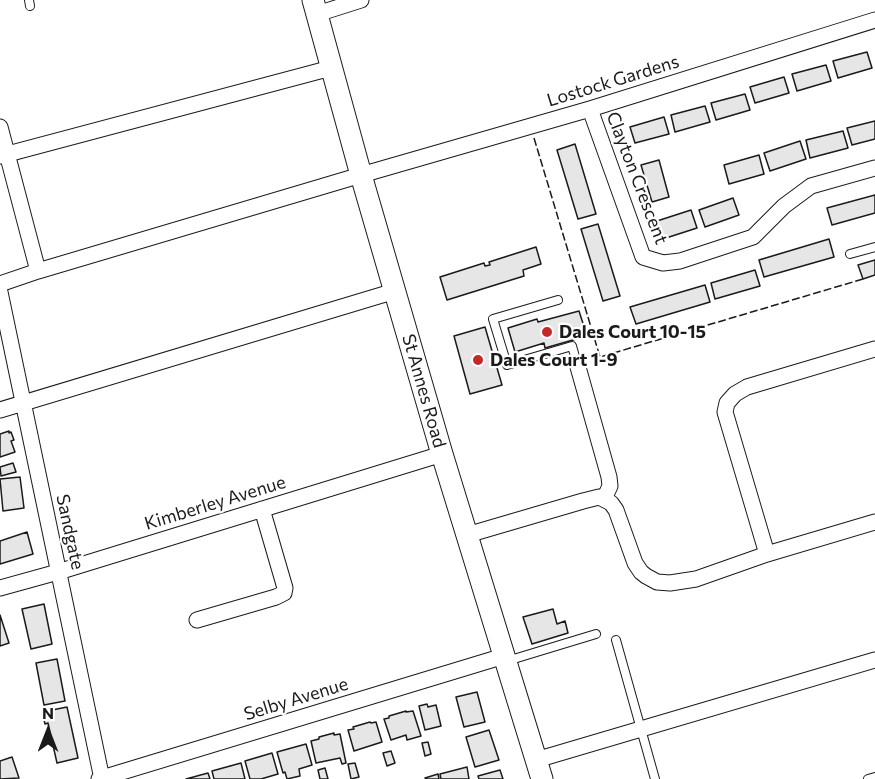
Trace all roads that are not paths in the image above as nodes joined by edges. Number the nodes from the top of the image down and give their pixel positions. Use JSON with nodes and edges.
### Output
{"nodes":[{"id":1,"x":361,"y":0,"type":"edge"},
{"id":2,"x":315,"y":7,"type":"edge"},
{"id":3,"x":875,"y":21,"type":"edge"},
{"id":4,"x":331,"y":68,"type":"junction"},
{"id":5,"x":590,"y":110,"type":"junction"},
{"id":6,"x":0,"y":127,"type":"edge"},
{"id":7,"x":3,"y":155,"type":"edge"},
{"id":8,"x":875,"y":168,"type":"edge"},
{"id":9,"x":361,"y":175,"type":"junction"},
{"id":10,"x":875,"y":247,"type":"edge"},
{"id":11,"x":850,"y":254,"type":"dead end"},
{"id":12,"x":38,"y":271,"type":"junction"},
{"id":13,"x":0,"y":284,"type":"edge"},
{"id":14,"x":395,"y":291,"type":"junction"},
{"id":15,"x":0,"y":292,"type":"edge"},
{"id":16,"x":558,"y":300,"type":"dead end"},
{"id":17,"x":875,"y":349,"type":"edge"},
{"id":18,"x":578,"y":367,"type":"joint"},
{"id":19,"x":24,"y":403,"type":"junction"},
{"id":20,"x":0,"y":410,"type":"edge"},
{"id":21,"x":442,"y":454,"type":"junction"},
{"id":22,"x":604,"y":499,"type":"junction"},
{"id":23,"x":262,"y":509,"type":"junction"},
{"id":24,"x":875,"y":522,"type":"edge"},
{"id":25,"x":467,"y":535,"type":"junction"},
{"id":26,"x":767,"y":554,"type":"junction"},
{"id":27,"x":58,"y":572,"type":"junction"},
{"id":28,"x":0,"y":588,"type":"edge"},
{"id":29,"x":197,"y":620,"type":"dead end"},
{"id":30,"x":596,"y":634,"type":"dead end"},
{"id":31,"x":616,"y":640,"type":"dead end"},
{"id":32,"x":505,"y":658,"type":"junction"},
{"id":33,"x":875,"y":660,"type":"edge"},
{"id":34,"x":640,"y":730,"type":"junction"},
{"id":35,"x":539,"y":770,"type":"edge"},
{"id":36,"x":875,"y":777,"type":"edge"},
{"id":37,"x":101,"y":779,"type":"edge"},
{"id":38,"x":655,"y":779,"type":"edge"},
{"id":39,"x":868,"y":779,"type":"edge"}],
"edges":[{"from":1,"to":2,"type":"street"},
{"from":2,"to":4,"type":"street","name":"St Annes Road"},
{"from":3,"to":5,"type":"street","name":"Lostock Gardens"},
{"from":4,"to":7,"type":"street"},
{"from":4,"to":9,"type":"street","name":"St Annes Road"},
{"from":5,"to":8,"type":"street","name":"Clayton Crescent"},
{"from":5,"to":9,"type":"street","name":"Lostock Gardens"},
{"from":6,"to":7,"type":"street"},
{"from":7,"to":12,"type":"street"},
{"from":9,"to":12,"type":"street","name":"Lostock Gardens"},
{"from":9,"to":14,"type":"street","name":"St Annes Road"},
{"from":10,"to":11,"type":"lane"},
{"from":12,"to":13,"type":"street","name":"Lostock Gardens"},
{"from":14,"to":19,"type":"street"},
{"from":14,"to":21,"type":"street","name":"St Annes Road"},
{"from":15,"to":19,"type":"street","name":"Sandgate"},
{"from":16,"to":18,"type":"lane"},
{"from":17,"to":26,"type":"street"},
{"from":18,"to":22,"type":"street"},
{"from":19,"to":20,"type":"street"},
{"from":19,"to":27,"type":"street","name":"Sandgate"},
{"from":21,"to":23,"type":"street","name":"Kimberley Avenue"},
{"from":21,"to":25,"type":"street","name":"St Annes Road"},
{"from":22,"to":25,"type":"street"},
{"from":22,"to":26,"type":"street"},
{"from":23,"to":27,"type":"street","name":"Kimberley Avenue"},
{"from":23,"to":29,"type":"street"},
{"from":24,"to":26,"type":"street"},
{"from":25,"to":32,"type":"street","name":"St Annes Road"},
{"from":27,"to":28,"type":"street","name":"Kimberley Avenue"},
{"from":27,"to":37,"type":"street","name":"Sandgate"},
{"from":30,"to":32,"type":"lane"},
{"from":31,"to":34,"type":"lane"},
{"from":32,"to":35,"type":"street","name":"St Annes Road"},
{"from":32,"to":37,"type":"street","name":"Selby Avenue"},
{"from":33,"to":34,"type":"street"},
{"from":34,"to":35,"type":"street"},
{"from":34,"to":38,"type":"lane"},
{"from":36,"to":39,"type":"lane"}]}
